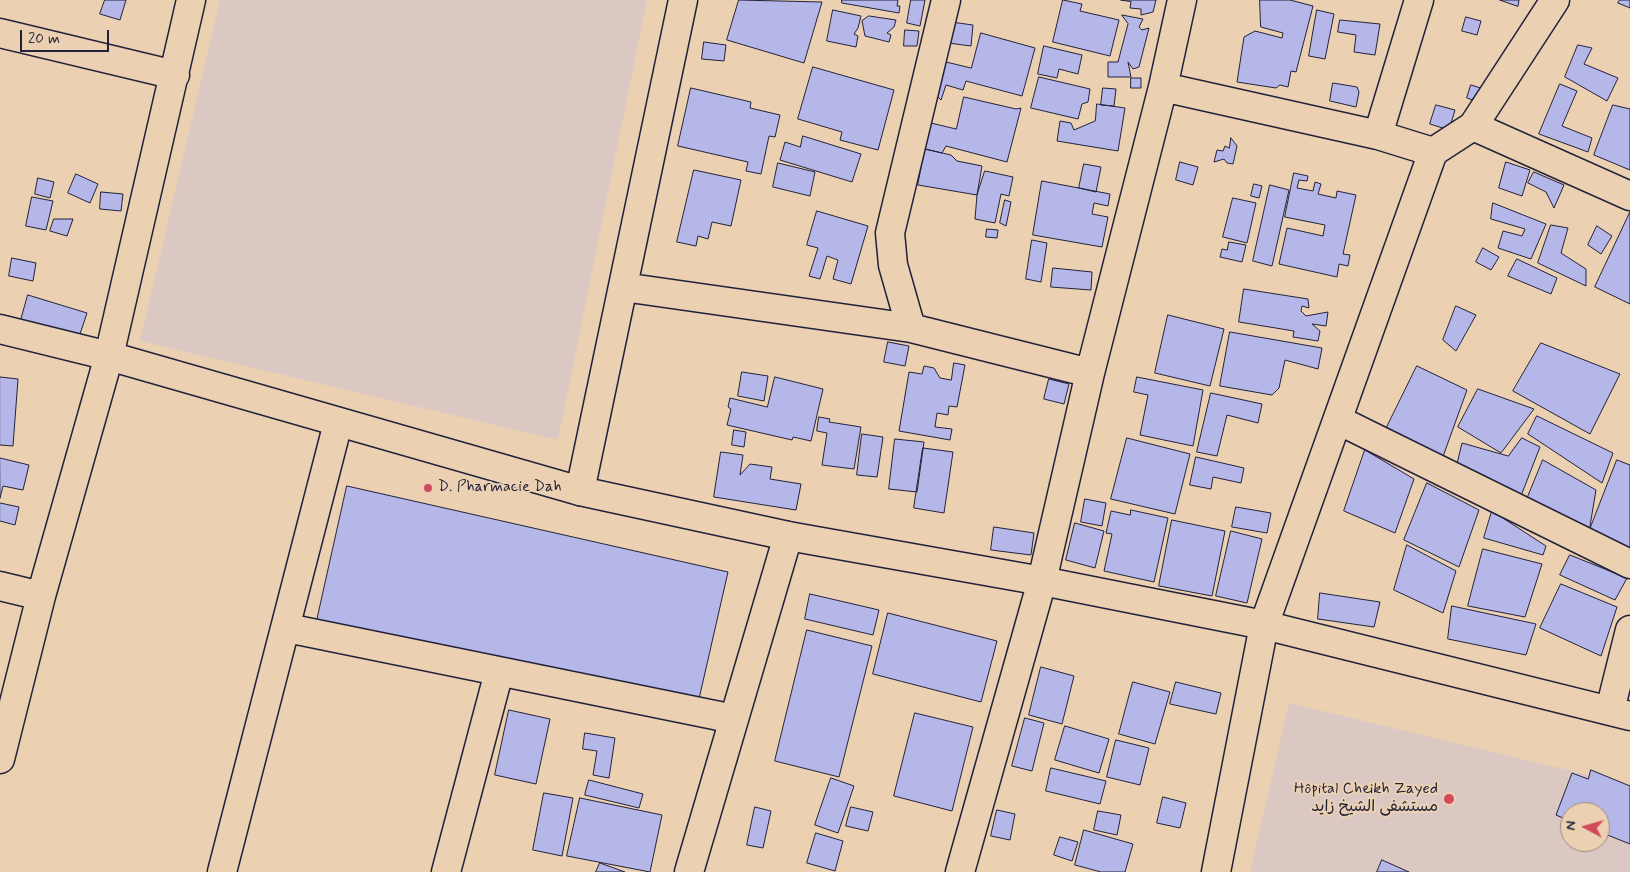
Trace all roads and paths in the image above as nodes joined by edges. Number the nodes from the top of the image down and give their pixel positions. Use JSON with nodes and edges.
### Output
{"nodes":[{"id":1,"x":191,"y":0,"type":"edge"},
{"id":2,"x":683,"y":0,"type":"edge"},
{"id":3,"x":946,"y":0,"type":"edge"},
{"id":4,"x":1182,"y":0,"type":"edge"},
{"id":5,"x":1418,"y":0,"type":"edge"},
{"id":6,"x":1555,"y":0,"type":"edge"},
{"id":7,"x":0,"y":32,"type":"edge"},
{"id":8,"x":175,"y":75,"type":"junction"},
{"id":9,"x":1163,"y":87,"type":"junction"},
{"id":10,"x":1473,"y":126,"type":"junction"},
{"id":11,"x":1378,"y":135,"type":"junction"},
{"id":12,"x":1433,"y":152,"type":"junction"},
{"id":13,"x":1630,"y":196,"type":"edge"},
{"id":14,"x":623,"y":287,"type":"junction"},
{"id":15,"x":911,"y":328,"type":"junction"},
{"id":16,"x":0,"y":329,"type":"edge"},
{"id":17,"x":109,"y":356,"type":"junction"},
{"id":18,"x":1090,"y":373,"type":"junction"},
{"id":19,"x":1338,"y":420,"type":"junction"},
{"id":20,"x":338,"y":423,"type":"junction"},
{"id":21,"x":580,"y":491,"type":"junction"},
{"id":22,"x":788,"y":536,"type":"junction"},
{"id":23,"x":1630,"y":564,"type":"edge"},
{"id":24,"x":1042,"y":581,"type":"junction"},
{"id":25,"x":0,"y":586,"type":"edge"},
{"id":26,"x":41,"y":596,"type":"junction"},
{"id":27,"x":1264,"y":625,"type":"junction"},
{"id":28,"x":287,"y":628,"type":"junction"},
{"id":29,"x":1630,"y":630,"type":"edge"},
{"id":30,"x":499,"y":672,"type":"junction"},
{"id":31,"x":1620,"y":713,"type":"edge"},
{"id":32,"x":734,"y":719,"type":"junction"},
{"id":33,"x":0,"y":759,"type":"edge"},
{"id":34,"x":222,"y":872,"type":"edge"},
{"id":35,"x":446,"y":872,"type":"edge"},
{"id":36,"x":688,"y":872,"type":"edge"},
{"id":37,"x":960,"y":872,"type":"edge"},
{"id":38,"x":1216,"y":872,"type":"edge"}],
"edges":[{"from":1,"to":8,"type":"street"},
{"from":2,"to":14,"type":"street"},
{"from":3,"to":15,"type":"street"},
{"from":4,"to":9,"type":"street"},
{"from":5,"to":11,"type":"street"},
{"from":6,"to":10,"type":"street"},
{"from":7,"to":8,"type":"street"},
{"from":8,"to":17,"type":"street"},
{"from":9,"to":11,"type":"street"},
{"from":9,"to":18,"type":"street"},
{"from":10,"to":12,"type":"street"},
{"from":10,"to":13,"type":"street"},
{"from":11,"to":12,"type":"street"},
{"from":12,"to":19,"type":"street"},
{"from":14,"to":15,"type":"street"},
{"from":14,"to":21,"type":"street"},
{"from":15,"to":18,"type":"street"},
{"from":16,"to":17,"type":"street"},
{"from":17,"to":20,"type":"street"},
{"from":17,"to":26,"type":"street"},
{"from":18,"to":24,"type":"street"},
{"from":19,"to":23,"type":"street"},
{"from":19,"to":27,"type":"street"},
{"from":20,"to":21,"type":"street"},
{"from":20,"to":28,"type":"street"},
{"from":21,"to":22,"type":"street"},
{"from":22,"to":24,"type":"street"},
{"from":22,"to":32,"type":"street"},
{"from":24,"to":27,"type":"street"},
{"from":24,"to":37,"type":"street"},
{"from":25,"to":26,"type":"street"},
{"from":26,"to":33,"type":"street"},
{"from":27,"to":31,"type":"street"},
{"from":27,"to":38,"type":"street"},
{"from":28,"to":30,"type":"street"},
{"from":28,"to":34,"type":"street"},
{"from":29,"to":31,"type":"street"},
{"from":30,"to":32,"type":"street"},
{"from":30,"to":35,"type":"street"},
{"from":32,"to":36,"type":"street"}]}
